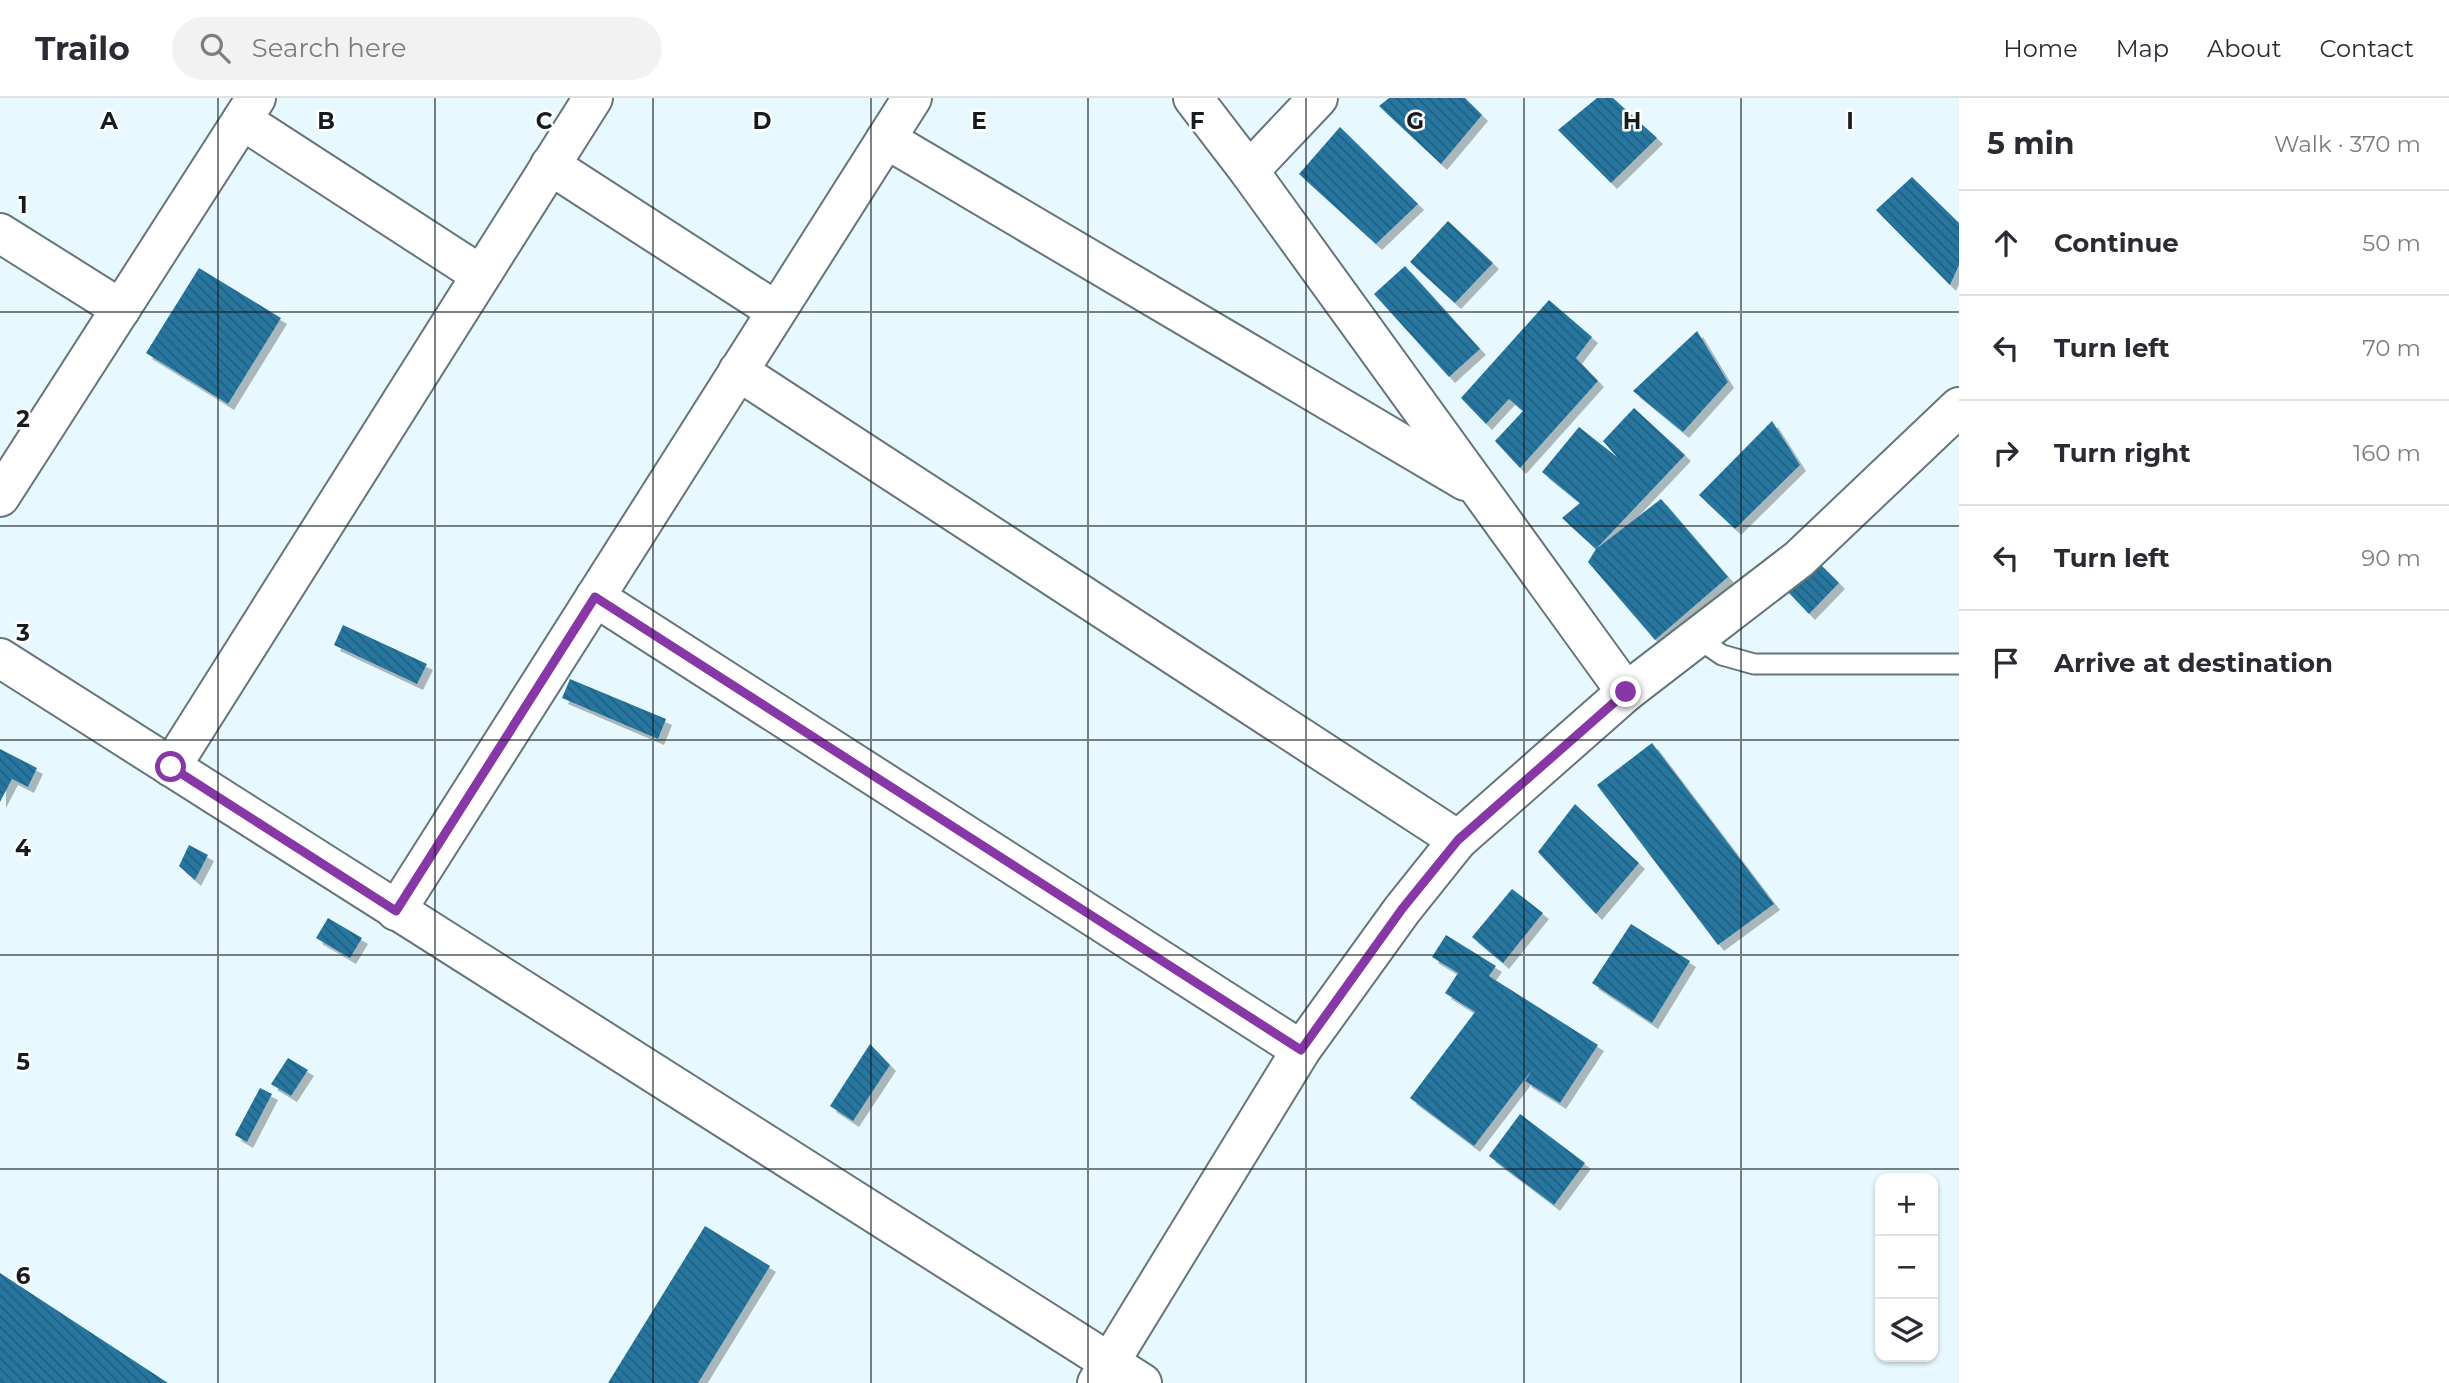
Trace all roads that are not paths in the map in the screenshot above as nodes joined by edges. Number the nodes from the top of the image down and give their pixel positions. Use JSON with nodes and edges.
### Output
{"nodes":[{"id":1,"x":593,"y":98,"type":"edge"},
{"id":2,"x":912,"y":98,"type":"edge"},
{"id":3,"x":1193,"y":98,"type":"edge"},
{"id":4,"x":1318,"y":98,"type":"edge"},
{"id":5,"x":249,"y":109,"type":"edge"},
{"id":6,"x":886,"y":139,"type":"junction"},
{"id":7,"x":550,"y":166,"type":"junction"},
{"id":8,"x":1249,"y":171,"type":"junction"},
{"id":9,"x":0,"y":233,"type":"edge"},
{"id":10,"x":481,"y":275,"type":"junction"},
{"id":11,"x":121,"y":309,"type":"junction"},
{"id":12,"x":776,"y":312,"type":"junction"},
{"id":13,"x":738,"y":371,"type":"junction"},
{"id":14,"x":1959,"y":407,"type":"edge"},
{"id":15,"x":1479,"y":490,"type":"junction"},
{"id":16,"x":0,"y":497,"type":"edge"},
{"id":17,"x":595,"y":597,"type":"junction"},
{"id":18,"x":1697,"y":638,"type":"junction"},
{"id":19,"x":0,"y":658,"type":"edge"},
{"id":20,"x":1959,"y":664,"type":"edge"},
{"id":21,"x":1626,"y":692,"type":"junction"},
{"id":22,"x":171,"y":767,"type":"junction"},
{"id":23,"x":1458,"y":840,"type":"junction"},
{"id":24,"x":396,"y":911,"type":"junction"},
{"id":25,"x":1301,"y":1050,"type":"junction"},
{"id":26,"x":1104,"y":1373,"type":"edge"},
{"id":27,"x":1142,"y":1383,"type":"edge"}],
"edges":[{"from":1,"to":7,"type":"street"},
{"from":2,"to":6,"type":"street"},
{"from":3,"to":8,"type":"street"},
{"from":4,"to":8,"type":"street"},
{"from":5,"to":10,"type":"street"},
{"from":5,"to":11,"type":"street"},
{"from":6,"to":12,"type":"street"},
{"from":6,"to":15,"type":"street"},
{"from":7,"to":10,"type":"street"},
{"from":7,"to":12,"type":"street"},
{"from":8,"to":15,"type":"street"},
{"from":9,"to":11,"type":"street"},
{"from":10,"to":22,"type":"street"},
{"from":11,"to":16,"type":"street"},
{"from":12,"to":13,"type":"street"},
{"from":13,"to":17,"type":"street"},
{"from":13,"to":23,"type":"street"},
{"from":14,"to":18,"type":"street"},
{"from":15,"to":21,"type":"street"},
{"from":17,"to":24,"type":"street"},
{"from":17,"to":25,"type":"street"},
{"from":18,"to":20,"type":"lane"},
{"from":18,"to":21,"type":"street"},
{"from":19,"to":22,"type":"street"},
{"from":21,"to":23,"type":"street"},
{"from":22,"to":24,"type":"street"},
{"from":23,"to":25,"type":"street"},
{"from":24,"to":26,"type":"street"},
{"from":25,"to":26,"type":"street"},
{"from":26,"to":27,"type":"street"}]}
